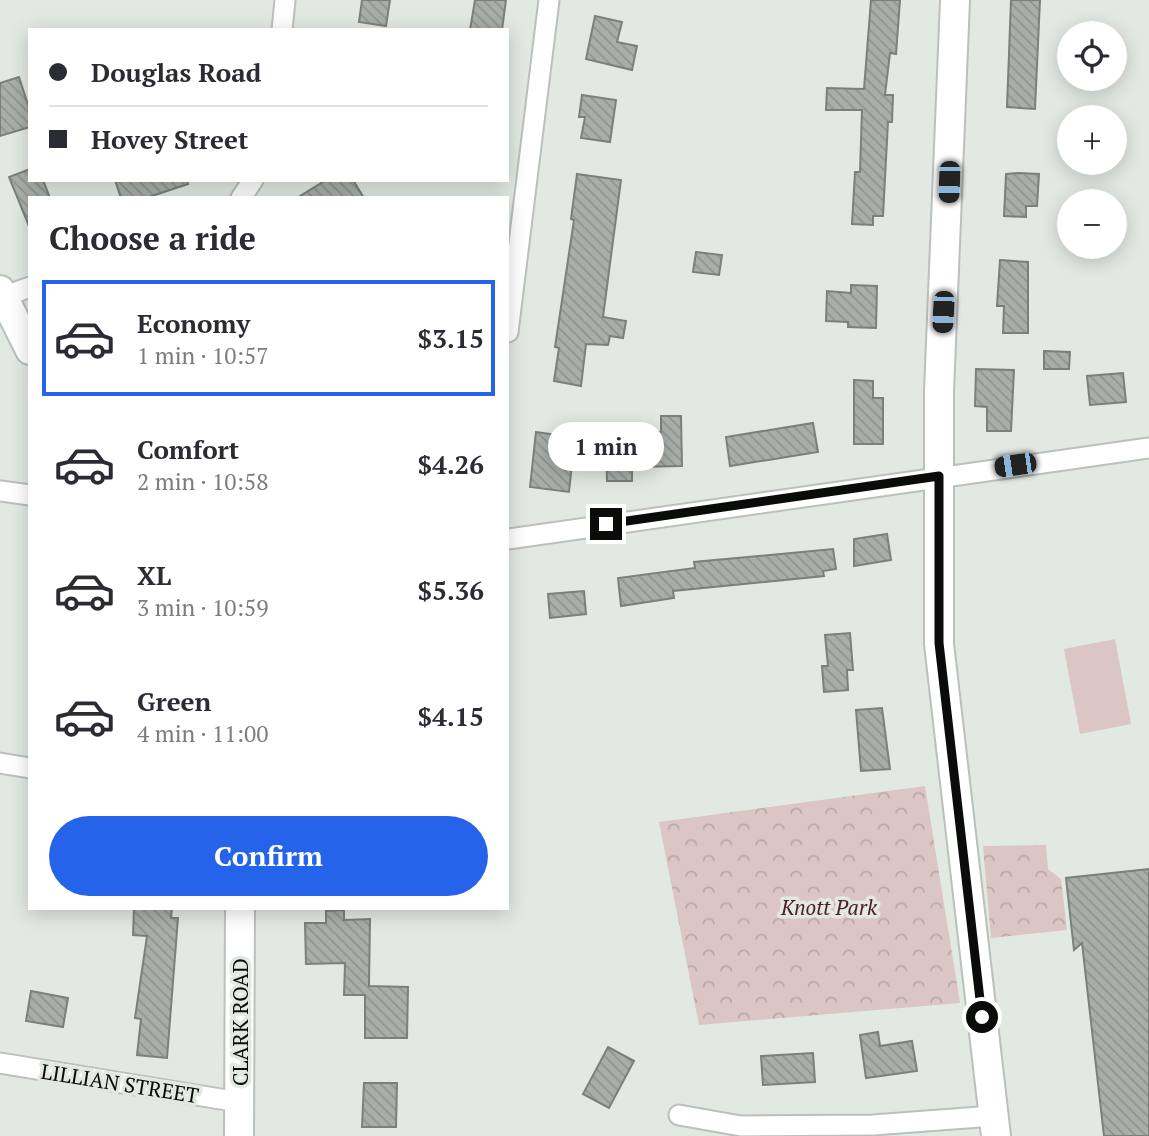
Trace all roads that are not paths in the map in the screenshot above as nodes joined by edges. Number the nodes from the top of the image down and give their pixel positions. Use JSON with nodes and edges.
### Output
{"nodes":[{"id":1,"x":285,"y":0,"type":"edge"},
{"id":2,"x":548,"y":0,"type":"edge"},
{"id":3,"x":955,"y":0,"type":"edge"},
{"id":4,"x":282,"y":28,"type":"edge"},
{"id":5,"x":28,"y":287,"type":"edge"},
{"id":6,"x":1,"y":293,"type":"edge"},
{"id":7,"x":509,"y":324,"type":"edge"},
{"id":8,"x":28,"y":346,"type":"edge"},
{"id":9,"x":1149,"y":448,"type":"edge"},
{"id":10,"x":939,"y":476,"type":"junction"},
{"id":11,"x":0,"y":491,"type":"edge"},
{"id":12,"x":28,"y":495,"type":"edge"},
{"id":13,"x":509,"y":539,"type":"edge"},
{"id":14,"x":0,"y":763,"type":"edge"},
{"id":15,"x":28,"y":768,"type":"edge"},
{"id":16,"x":240,"y":910,"type":"edge"},
{"id":17,"x":0,"y":1063,"type":"edge"},
{"id":18,"x":239,"y":1102,"type":"junction"},
{"id":19,"x":679,"y":1115,"type":"dead end"},
{"id":20,"x":995,"y":1126,"type":"edge"},
{"id":21,"x":239,"y":1136,"type":"edge"}],
"edges":[{"from":1,"to":4,"type":"street"},
{"from":2,"to":7,"type":"street"},
{"from":3,"to":10,"type":"street"},
{"from":5,"to":6,"type":"street"},
{"from":6,"to":8,"type":"street"},
{"from":9,"to":10,"type":"street"},
{"from":10,"to":13,"type":"street"},
{"from":10,"to":20,"type":"street"},
{"from":11,"to":12,"type":"street"},
{"from":14,"to":15,"type":"street"},
{"from":16,"to":18,"type":"street","name":"CLARK ROAD"},
{"from":17,"to":18,"type":"street","name":"LILLIAN STREET"},
{"from":18,"to":21,"type":"street","name":"CLARK ROAD"},
{"from":19,"to":20,"type":"street"}]}
